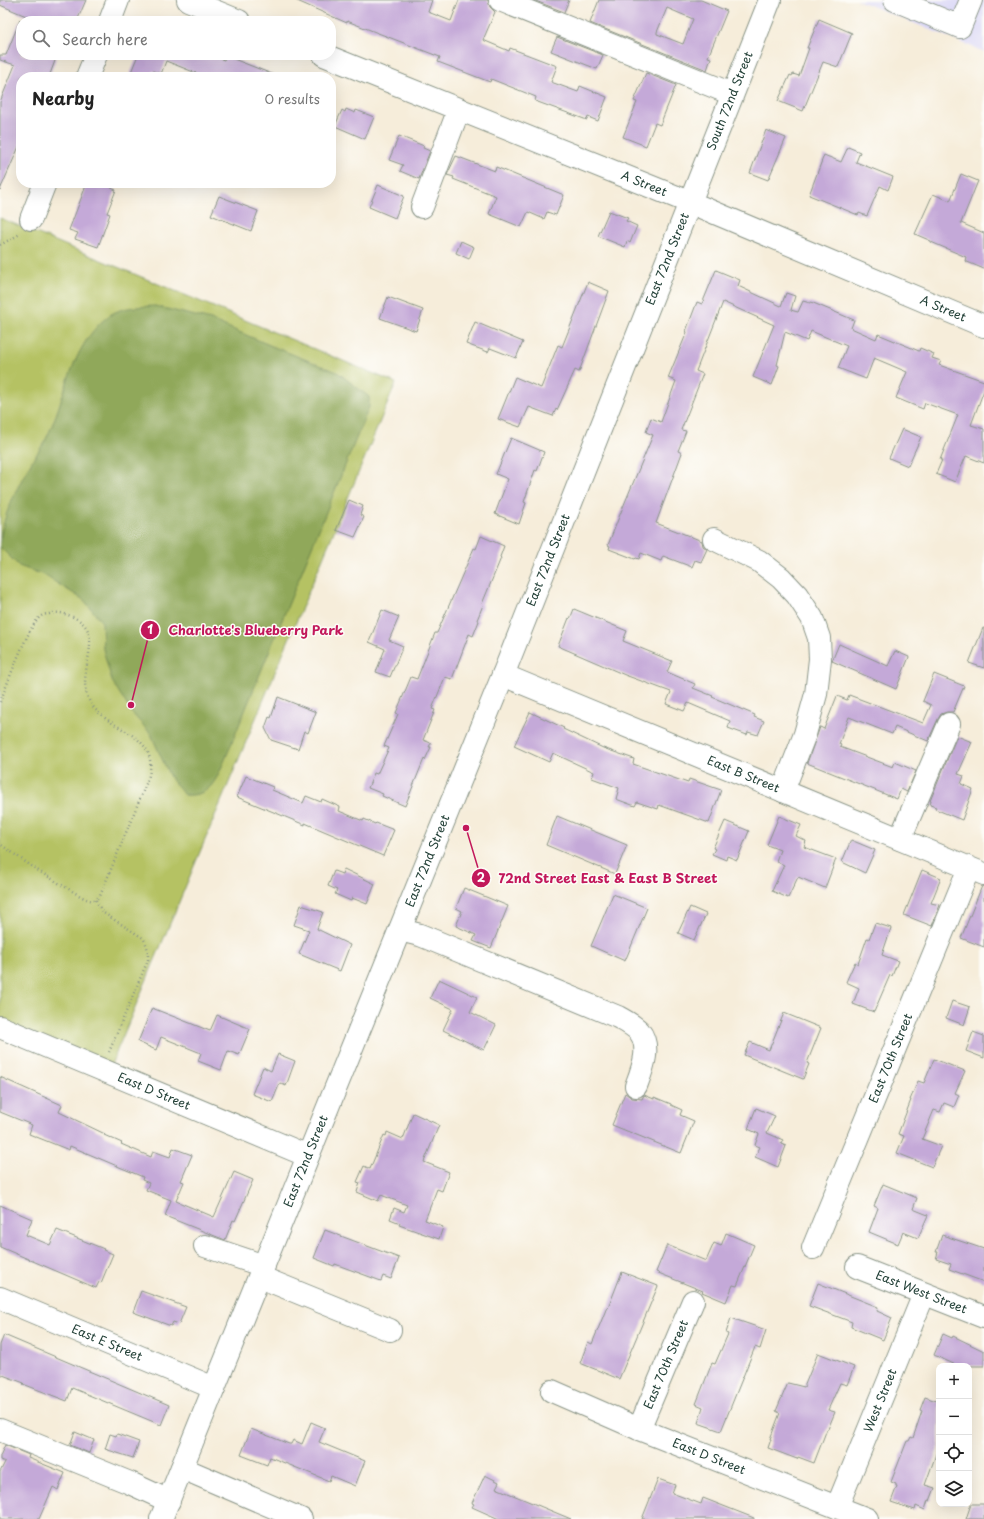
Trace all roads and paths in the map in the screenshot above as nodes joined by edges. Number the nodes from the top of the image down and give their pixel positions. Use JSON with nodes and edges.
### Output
{"nodes":[{"id":1,"x":118,"y":0,"type":"edge"},
{"id":2,"x":188,"y":0,"type":"edge"},
{"id":3,"x":500,"y":0,"type":"edge"},
{"id":4,"x":770,"y":0,"type":"edge"},
{"id":5,"x":895,"y":0,"type":"edge"},
{"id":6,"x":971,"y":0,"type":"edge"},
{"id":7,"x":213,"y":5,"type":"edge"},
{"id":8,"x":112,"y":16,"type":"edge"},
{"id":9,"x":231,"y":16,"type":"edge"},
{"id":10,"x":94,"y":60,"type":"edge"},
{"id":11,"x":336,"y":60,"type":"edge"},
{"id":12,"x":90,"y":72,"type":"edge"},
{"id":13,"x":732,"y":94,"type":"junction"},
{"id":14,"x":459,"y":109,"type":"junction"},
{"id":15,"x":43,"y":188,"type":"edge"},
{"id":16,"x":689,"y":202,"type":"junction"},
{"id":17,"x":422,"y":207,"type":"dead end"},
{"id":18,"x":31,"y":219,"type":"dead end"},
{"id":19,"x":984,"y":326,"type":"edge"},
{"id":20,"x":714,"y":539,"type":"dead end"},
{"id":21,"x":503,"y":675,"type":"junction"},
{"id":22,"x":0,"y":702,"type":"edge"},
{"id":23,"x":949,"y":724,"type":"dead end"},
{"id":24,"x":783,"y":791,"type":"junction"},
{"id":25,"x":900,"y":839,"type":"junction"},
{"id":26,"x":0,"y":844,"type":"edge"},
{"id":27,"x":977,"y":871,"type":"edge"},
{"id":28,"x":96,"y":900,"type":"junction"},
{"id":29,"x":400,"y":930,"type":"junction"},
{"id":30,"x":0,"y":1027,"type":"edge"},
{"id":31,"x":101,"y":1069,"type":"junction"},
{"id":32,"x":636,"y":1086,"type":"dead end"},
{"id":33,"x":308,"y":1156,"type":"junction"},
{"id":34,"x":205,"y":1246,"type":"dead end"},
{"id":35,"x":812,"y":1248,"type":"dead end"},
{"id":36,"x":858,"y":1267,"type":"dead end"},
{"id":37,"x":262,"y":1271,"type":"junction"},
{"id":38,"x":924,"y":1294,"type":"junction"},
{"id":39,"x":0,"y":1298,"type":"edge"},
{"id":40,"x":693,"y":1302,"type":"dead end"},
{"id":41,"x":984,"y":1318,"type":"edge"},
{"id":42,"x":390,"y":1330,"type":"dead end"},
{"id":43,"x":214,"y":1388,"type":"junction"},
{"id":44,"x":552,"y":1391,"type":"dead end"},
{"id":45,"x":639,"y":1428,"type":"junction"},
{"id":46,"x":0,"y":1430,"type":"edge"},
{"id":47,"x":182,"y":1468,"type":"junction"},
{"id":48,"x":837,"y":1507,"type":"junction"},
{"id":49,"x":165,"y":1510,"type":"edge"},
{"id":50,"x":301,"y":1519,"type":"edge"},
{"id":51,"x":867,"y":1519,"type":"edge"}],
"edges":[{"from":1,"to":8,"type":"street"},
{"from":2,"to":7,"type":"street"},
{"from":3,"to":13,"type":"street"},
{"from":4,"to":13,"type":"street","name":"South 72nd Street"},
{"from":5,"to":6,"type":"street"},
{"from":7,"to":9,"type":"street"},
{"from":10,"to":12,"type":"street"},
{"from":11,"to":14,"type":"street","name":"A Street"},
{"from":13,"to":16,"type":"street","name":"South 72nd Street"},
{"from":14,"to":16,"type":"street","name":"A Street"},
{"from":14,"to":17,"type":"street"},
{"from":15,"to":18,"type":"street"},
{"from":16,"to":19,"type":"street","name":"A Street"},
{"from":16,"to":21,"type":"street","name":"East 72nd Street"},
{"from":20,"to":24,"type":"street"},
{"from":21,"to":24,"type":"street","name":"East B Street"},
{"from":21,"to":29,"type":"street","name":"East 72nd Street"},
{"from":22,"to":28,"type":"path"},
{"from":23,"to":25,"type":"street"},
{"from":24,"to":25,"type":"street","name":"East B Street"},
{"from":25,"to":27,"type":"street","name":"East B Street"},
{"from":26,"to":28,"type":"path"},
{"from":27,"to":35,"type":"street","name":"East 70th Street"},
{"from":28,"to":31,"type":"path"},
{"from":29,"to":32,"type":"street"},
{"from":29,"to":33,"type":"street","name":"East 72nd Street"},
{"from":30,"to":31,"type":"street","name":"East D Street"},
{"from":31,"to":33,"type":"street","name":"East D Street"},
{"from":33,"to":37,"type":"street","name":"East 72nd Street"},
{"from":34,"to":37,"type":"street"},
{"from":36,"to":38,"type":"street","name":"East West Street"},
{"from":37,"to":42,"type":"street"},
{"from":37,"to":43,"type":"street","name":"East 72nd Street"},
{"from":38,"to":41,"type":"street","name":"East West Street"},
{"from":38,"to":48,"type":"street","name":"West Street"},
{"from":39,"to":43,"type":"street","name":"East E Street"},
{"from":40,"to":45,"type":"street","name":"East 70th Street"},
{"from":43,"to":47,"type":"street","name":"East 72nd Street"},
{"from":44,"to":45,"type":"street","name":"East D Street"},
{"from":45,"to":48,"type":"street","name":"East D Street"},
{"from":46,"to":49,"type":"street"},
{"from":47,"to":49,"type":"street","name":"East 72nd Street"},
{"from":47,"to":50,"type":"street"},
{"from":48,"to":51,"type":"street","name":"East D Street"}]}
